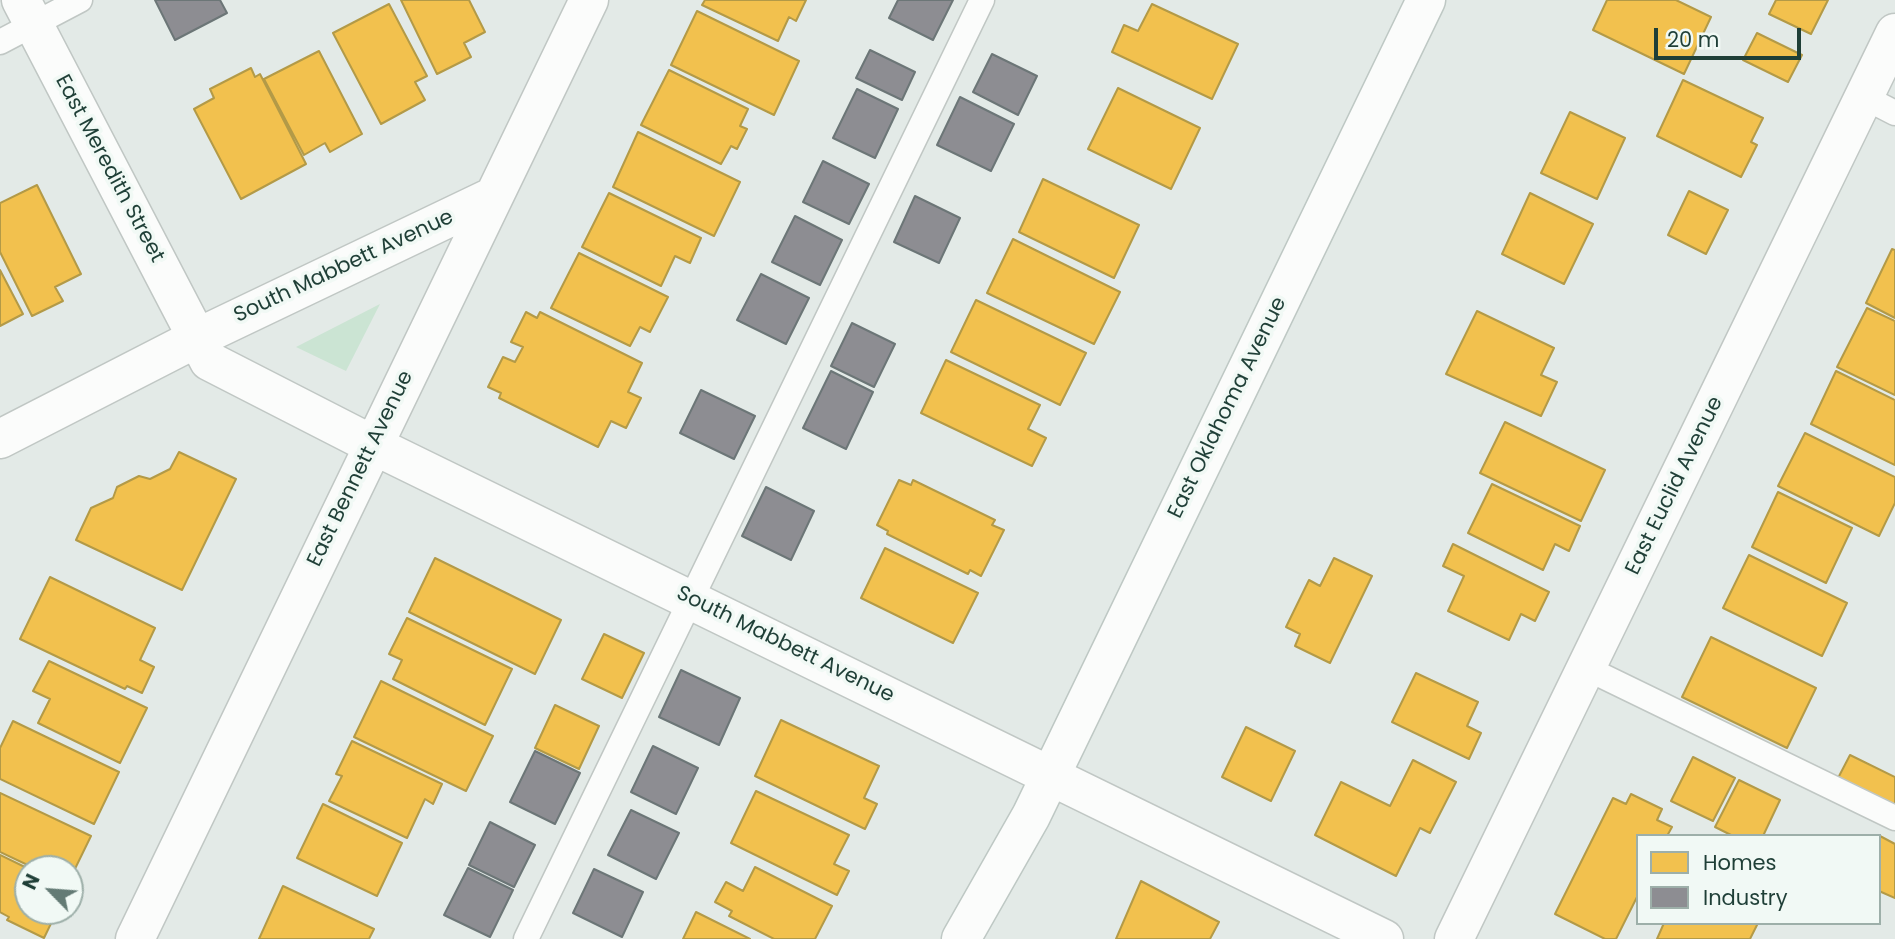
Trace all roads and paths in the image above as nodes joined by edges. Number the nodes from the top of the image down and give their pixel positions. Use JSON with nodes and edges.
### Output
{"nodes":[{"id":1,"x":80,"y":0,"type":"edge"},
{"id":2,"x":589,"y":0,"type":"edge"},
{"id":3,"x":982,"y":0,"type":"edge"},
{"id":4,"x":1426,"y":0,"type":"edge"},
{"id":5,"x":27,"y":12,"type":"edge"},
{"id":6,"x":1895,"y":33,"type":"edge"},
{"id":7,"x":0,"y":42,"type":"edge"},
{"id":8,"x":1880,"y":105,"type":"edge"},
{"id":9,"x":492,"y":197,"type":"junction"},
{"id":10,"x":197,"y":338,"type":"junction"},
{"id":11,"x":0,"y":439,"type":"edge"},
{"id":12,"x":373,"y":445,"type":"junction"},
{"id":13,"x":690,"y":599,"type":"junction"},
{"id":14,"x":1586,"y":668,"type":"junction"},
{"id":15,"x":1051,"y":774,"type":"junction"},
{"id":16,"x":1031,"y":816,"type":"junction"},
{"id":17,"x":1895,"y":818,"type":"edge"},
{"id":18,"x":135,"y":939,"type":"edge"},
{"id":19,"x":526,"y":939,"type":"edge"},
{"id":20,"x":961,"y":939,"type":"edge"},
{"id":21,"x":980,"y":939,"type":"edge"},
{"id":22,"x":1384,"y":939,"type":"edge"},
{"id":23,"x":1454,"y":939,"type":"edge"}],
"edges":[{"from":1,"to":5,"type":"lane"},
{"from":2,"to":9,"type":"street","name":"East Bennett Avenue"},
{"from":3,"to":13,"type":"lane"},
{"from":4,"to":15,"type":"street","name":"East Oklahoma Avenue"},
{"from":5,"to":7,"type":"lane"},
{"from":5,"to":10,"type":"street","name":"East Meredith Street"},
{"from":6,"to":8,"type":"street","name":"East Euclid Avenue"},
{"from":8,"to":14,"type":"street","name":"East Euclid Avenue"},
{"from":9,"to":10,"type":"street","name":"South Mabbett Avenue"},
{"from":9,"to":12,"type":"street","name":"East Bennett Avenue"},
{"from":10,"to":11,"type":"street","name":"South Mabbett Avenue"},
{"from":10,"to":12,"type":"street","name":"South Mabbett Avenue"},
{"from":12,"to":13,"type":"street","name":"South Mabbett Avenue"},
{"from":12,"to":18,"type":"street","name":"East Bennett Avenue"},
{"from":13,"to":15,"type":"street","name":"South Mabbett Avenue"},
{"from":13,"to":19,"type":"lane"},
{"from":14,"to":17,"type":"lane"},
{"from":14,"to":23,"type":"street","name":"East Euclid Avenue"},
{"from":15,"to":16,"type":"street","name":"East Oklahoma Avenue"},
{"from":15,"to":22,"type":"street","name":"South Mabbett Avenue"},
{"from":16,"to":20,"type":"street","name":"East Oklahoma Avenue"},
{"from":16,"to":21,"type":"street","name":"East Oklahoma Avenue"}]}
